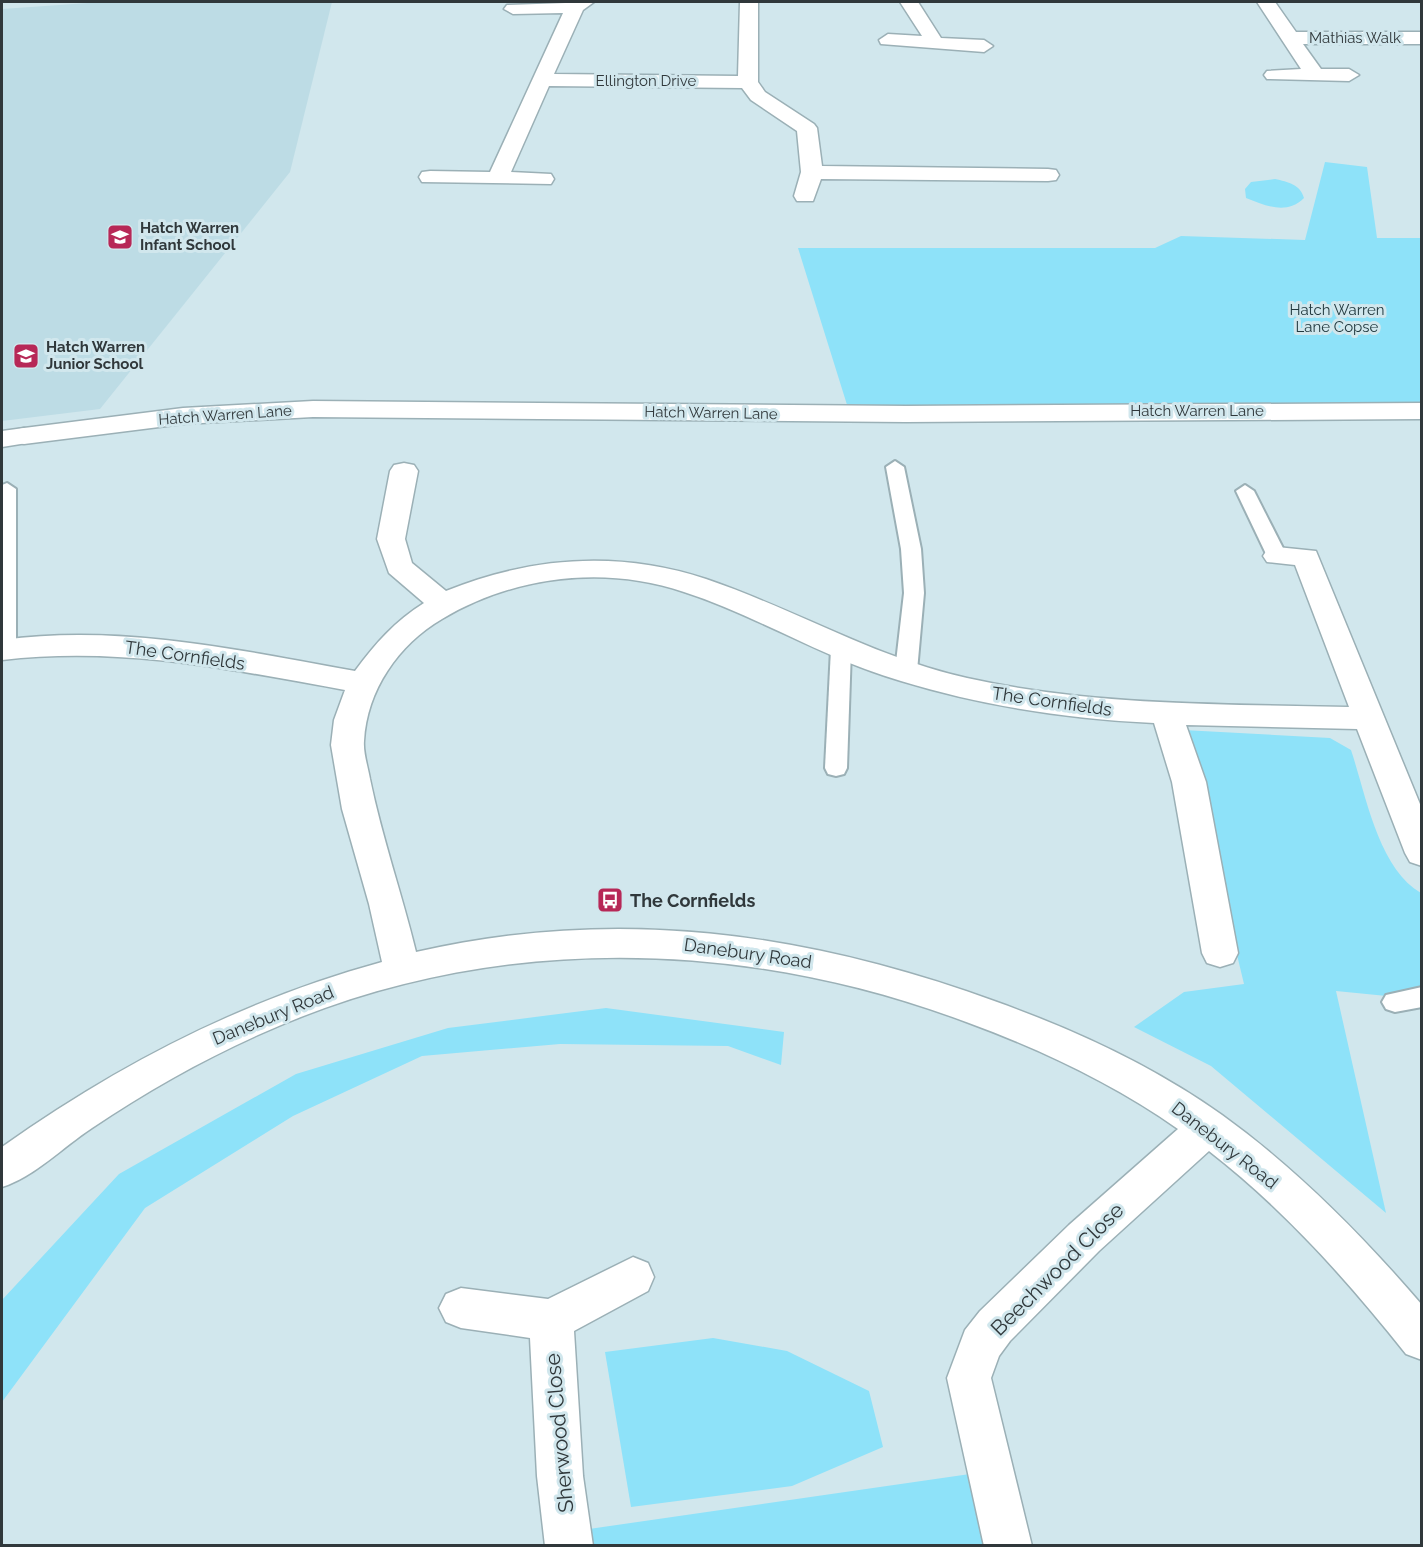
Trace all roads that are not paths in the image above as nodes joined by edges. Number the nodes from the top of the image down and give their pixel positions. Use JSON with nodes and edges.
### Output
{"nodes":[{"id":1,"x":749,"y":2,"type":"edge"},
{"id":2,"x":909,"y":2,"type":"edge"},
{"id":3,"x":1266,"y":2,"type":"edge"},
{"id":4,"x":580,"y":4,"type":"edge"},
{"id":5,"x":513,"y":9,"type":"dead end"},
{"id":6,"x":1289,"y":38,"type":"junction"},
{"id":7,"x":1422,"y":38,"type":"edge"},
{"id":8,"x":888,"y":40,"type":"dead end"},
{"id":9,"x":934,"y":41,"type":"junction"},
{"id":10,"x":984,"y":46,"type":"dead end"},
{"id":11,"x":1274,"y":75,"type":"dead end"},
{"id":12,"x":1315,"y":75,"type":"junction"},
{"id":13,"x":1349,"y":75,"type":"dead end"},
{"id":14,"x":544,"y":81,"type":"junction"},
{"id":15,"x":748,"y":82,"type":"junction"},
{"id":16,"x":812,"y":172,"type":"junction"},
{"id":17,"x":1047,"y":175,"type":"dead end"},
{"id":18,"x":430,"y":177,"type":"dead end"},
{"id":19,"x":498,"y":178,"type":"junction"},
{"id":20,"x":543,"y":179,"type":"dead end"},
{"id":21,"x":806,"y":196,"type":"dead end"},
{"id":22,"x":1422,"y":411,"type":"edge"},
{"id":23,"x":13,"y":438,"type":"edge"},
{"id":24,"x":895,"y":467,"type":"dead end"},
{"id":25,"x":404,"y":471,"type":"dead end"},
{"id":26,"x":7,"y":489,"type":"dead end"},
{"id":27,"x":1245,"y":491,"type":"dead end"},
{"id":28,"x":1276,"y":556,"type":"joint"},
{"id":29,"x":443,"y":604,"type":"junction"},
{"id":30,"x":4,"y":649,"type":"edge"},
{"id":31,"x":841,"y":649,"type":"junction"},
{"id":32,"x":906,"y":671,"type":"junction"},
{"id":33,"x":363,"y":682,"type":"junction"},
{"id":34,"x":1166,"y":712,"type":"junction"},
{"id":35,"x":1368,"y":718,"type":"junction"},
{"id":36,"x":836,"y":768,"type":"dead end"},
{"id":37,"x":1422,"y":853,"type":"edge"},
{"id":38,"x":1220,"y":953,"type":"dead end"},
{"id":39,"x":402,"y":970,"type":"junction"},
{"id":40,"x":1422,"y":997,"type":"edge"},
{"id":41,"x":1395,"y":1002,"type":"dead end"},
{"id":42,"x":1208,"y":1127,"type":"junction"},
{"id":43,"x":2,"y":1169,"type":"edge"},
{"id":44,"x":633,"y":1277,"type":"dead end"},
{"id":45,"x":461,"y":1308,"type":"dead end"},
{"id":46,"x":551,"y":1320,"type":"junction"},
{"id":47,"x":1422,"y":1340,"type":"edge"},
{"id":48,"x":569,"y":1545,"type":"edge"},
{"id":49,"x":1008,"y":1545,"type":"edge"}],
"edges":[{"from":1,"to":15,"type":"street"},
{"from":2,"to":9,"type":"street"},
{"from":3,"to":6,"type":"street","name":"Mathias Walk"},
{"from":4,"to":5,"type":"street"},
{"from":4,"to":14,"type":"street"},
{"from":6,"to":7,"type":"street","name":"Mathias Walk"},
{"from":6,"to":12,"type":"street","name":"Mathias Walk"},
{"from":8,"to":9,"type":"street"},
{"from":9,"to":10,"type":"street"},
{"from":11,"to":12,"type":"street"},
{"from":12,"to":13,"type":"street"},
{"from":14,"to":15,"type":"street","name":"Ellington Drive"},
{"from":14,"to":19,"type":"street"},
{"from":15,"to":16,"type":"street"},
{"from":16,"to":17,"type":"street"},
{"from":16,"to":21,"type":"street"},
{"from":18,"to":19,"type":"street"},
{"from":19,"to":20,"type":"street"},
{"from":22,"to":23,"type":"street","name":"Hatch Warren Lane"},
{"from":24,"to":32,"type":"lane"},
{"from":25,"to":29,"type":"street"},
{"from":26,"to":30,"type":"lane","name":"The Cornfields"},
{"from":27,"to":28,"type":"lane"},
{"from":28,"to":35,"type":"street"},
{"from":29,"to":31,"type":"street","name":"The Cornfields"},
{"from":29,"to":33,"type":"street","name":"The Cornfields"},
{"from":30,"to":33,"type":"street","name":"The Cornfields"},
{"from":31,"to":32,"type":"street","name":"The Cornfields"},
{"from":31,"to":36,"type":"lane"},
{"from":32,"to":34,"type":"street","name":"The Cornfields"},
{"from":33,"to":39,"type":"street","name":"The Cornfields"},
{"from":34,"to":35,"type":"street","name":"The Cornfields"},
{"from":34,"to":38,"type":"street"},
{"from":35,"to":37,"type":"street"},
{"from":39,"to":42,"type":"street","name":"Danebury Road"},
{"from":39,"to":43,"type":"street","name":"Danebury Road"},
{"from":40,"to":41,"type":"lane"},
{"from":42,"to":47,"type":"street","name":"Danebury Road"},
{"from":42,"to":49,"type":"street","name":"Beechwood Close"},
{"from":44,"to":46,"type":"street"},
{"from":45,"to":46,"type":"street"},
{"from":46,"to":48,"type":"street","name":"Sherwood Close"}]}
